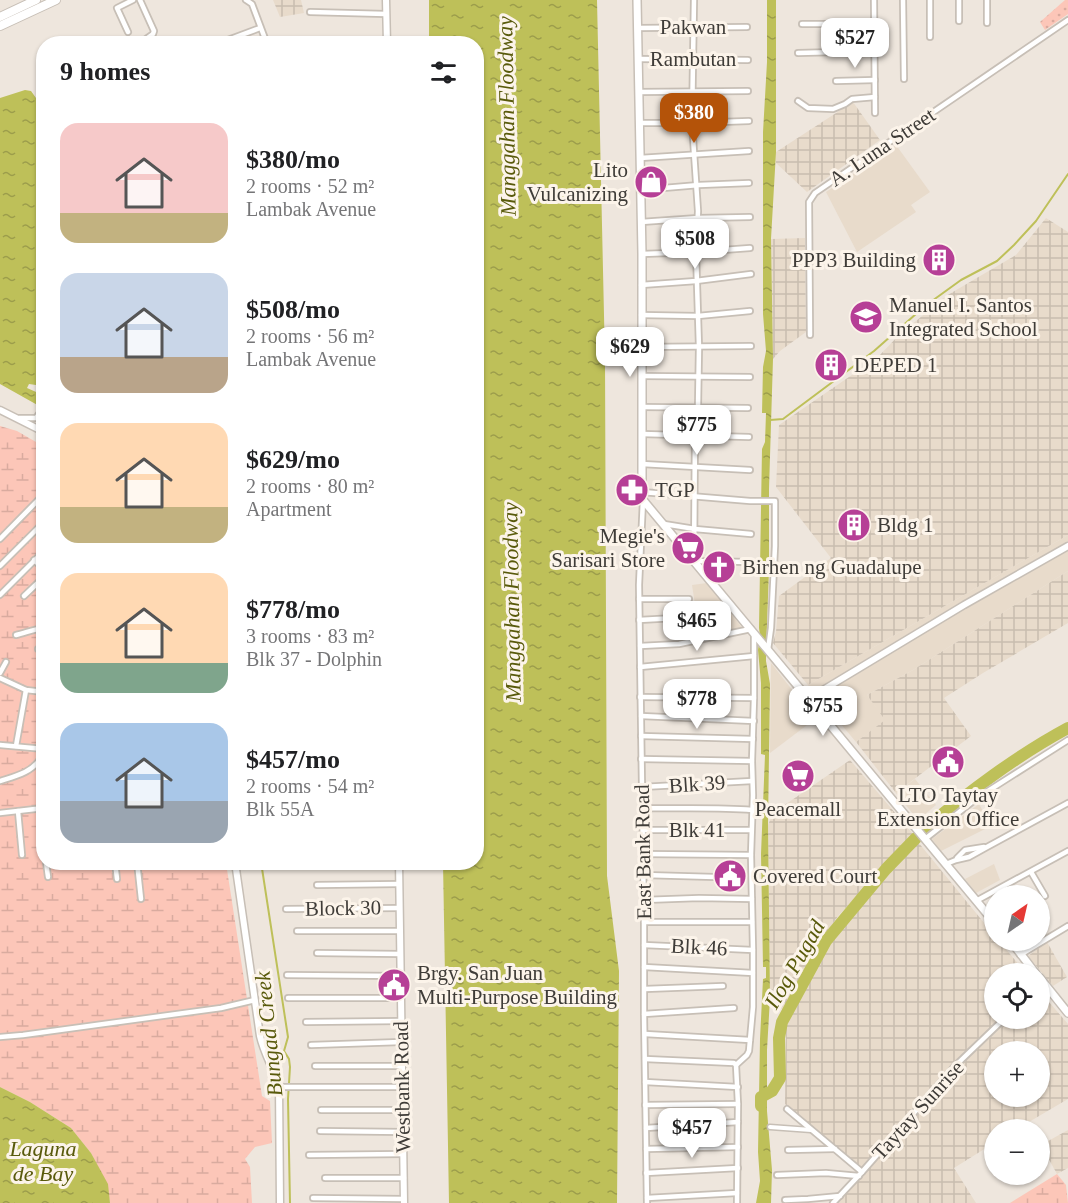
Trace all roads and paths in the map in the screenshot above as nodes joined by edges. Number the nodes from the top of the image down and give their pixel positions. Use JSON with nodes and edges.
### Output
{"nodes":[{"id":1,"x":36,"y":0,"type":"edge"},
{"id":2,"x":56,"y":0,"type":"edge"},
{"id":3,"x":133,"y":0,"type":"edge"},
{"id":4,"x":140,"y":0,"type":"edge"},
{"id":5,"x":246,"y":0,"type":"edge"},
{"id":6,"x":386,"y":0,"type":"edge"},
{"id":7,"x":638,"y":0,"type":"edge"},
{"id":8,"x":694,"y":0,"type":"edge"},
{"id":9,"x":874,"y":0,"type":"edge"},
{"id":10,"x":903,"y":0,"type":"edge"},
{"id":11,"x":930,"y":0,"type":"edge"},
{"id":12,"x":959,"y":0,"type":"edge"},
{"id":13,"x":993,"y":0,"type":"edge"},
{"id":14,"x":987,"y":2,"type":"edge"},
{"id":15,"x":310,"y":12,"type":"dead end"},
{"id":16,"x":386,"y":14,"type":"junction"},
{"id":17,"x":0,"y":17,"type":"edge"},
{"id":18,"x":1068,"y":20,"type":"edge"},
{"id":19,"x":959,"y":21,"type":"dead end"},
{"id":20,"x":987,"y":23,"type":"dead end"},
{"id":21,"x":802,"y":24,"type":"dead end"},
{"id":22,"x":874,"y":24,"type":"junction"},
{"id":23,"x":0,"y":26,"type":"edge"},
{"id":24,"x":638,"y":27,"type":"junction"},
{"id":25,"x":747,"y":27,"type":"dead end"},
{"id":26,"x":260,"y":28,"type":"junction"},
{"id":27,"x":693,"y":28,"type":"junction"},
{"id":28,"x":128,"y":32,"type":"dead end"},
{"id":29,"x":150,"y":36,"type":"edge"},
{"id":30,"x":238,"y":36,"type":"edge"},
{"id":31,"x":264,"y":36,"type":"edge"},
{"id":32,"x":387,"y":36,"type":"edge"},
{"id":33,"x":930,"y":37,"type":"dead end"},
{"id":34,"x":874,"y":51,"type":"junction"},
{"id":35,"x":798,"y":52,"type":"dead end"},
{"id":36,"x":638,"y":59,"type":"junction"},
{"id":37,"x":693,"y":60,"type":"junction"},
{"id":38,"x":748,"y":60,"type":"dead end"},
{"id":39,"x":904,"y":79,"type":"dead end"},
{"id":40,"x":875,"y":80,"type":"junction"},
{"id":41,"x":836,"y":81,"type":"dead end"},
{"id":42,"x":692,"y":91,"type":"junction"},
{"id":43,"x":748,"y":91,"type":"dead end"},
{"id":44,"x":639,"y":92,"type":"junction"},
{"id":45,"x":875,"y":97,"type":"junction"},
{"id":46,"x":798,"y":101,"type":"dead end"},
{"id":47,"x":875,"y":113,"type":"dead end"},
{"id":48,"x":748,"y":121,"type":"dead end"},
{"id":49,"x":639,"y":123,"type":"junction"},
{"id":50,"x":692,"y":123,"type":"junction"},
{"id":51,"x":749,"y":151,"type":"dead end"},
{"id":52,"x":694,"y":155,"type":"junction"},
{"id":53,"x":640,"y":158,"type":"junction"},
{"id":54,"x":749,"y":183,"type":"dead end"},
{"id":55,"x":696,"y":185,"type":"junction"},
{"id":56,"x":640,"y":190,"type":"junction"},
{"id":57,"x":750,"y":217,"type":"dead end"},
{"id":58,"x":698,"y":218,"type":"junction"},
{"id":59,"x":640,"y":222,"type":"junction"},
{"id":60,"x":750,"y":248,"type":"dead end"},
{"id":61,"x":696,"y":252,"type":"junction"},
{"id":62,"x":642,"y":254,"type":"junction"},
{"id":63,"x":751,"y":274,"type":"dead end"},
{"id":64,"x":696,"y":281,"type":"junction"},
{"id":65,"x":642,"y":285,"type":"junction"},
{"id":66,"x":750,"y":311,"type":"dead end"},
{"id":67,"x":641,"y":315,"type":"junction"},
{"id":68,"x":698,"y":316,"type":"junction"},
{"id":69,"x":810,"y":335,"type":"dead end"},
{"id":70,"x":752,"y":346,"type":"dead end"},
{"id":71,"x":641,"y":347,"type":"junction"},
{"id":72,"x":699,"y":347,"type":"junction"},
{"id":73,"x":642,"y":376,"type":"junction"},
{"id":74,"x":699,"y":376,"type":"junction"},
{"id":75,"x":750,"y":376,"type":"dead end"},
{"id":76,"x":642,"y":407,"type":"junction"},
{"id":77,"x":698,"y":407,"type":"junction"},
{"id":78,"x":748,"y":408,"type":"dead end"},
{"id":79,"x":0,"y":410,"type":"edge"},
{"id":80,"x":17,"y":418,"type":"junction"},
{"id":81,"x":36,"y":418,"type":"edge"},
{"id":82,"x":36,"y":428,"type":"edge"},
{"id":83,"x":642,"y":434,"type":"junction"},
{"id":84,"x":695,"y":434,"type":"junction"},
{"id":85,"x":749,"y":436,"type":"dead end"},
{"id":86,"x":642,"y":464,"type":"junction"},
{"id":87,"x":696,"y":467,"type":"junction"},
{"id":88,"x":750,"y":470,"type":"dead end"},
{"id":89,"x":642,"y":496,"type":"junction"},
{"id":90,"x":695,"y":497,"type":"junction"},
{"id":91,"x":36,"y":502,"type":"edge"},
{"id":92,"x":663,"y":524,"type":"junction"},
{"id":93,"x":695,"y":529,"type":"junction"},
{"id":94,"x":36,"y":530,"type":"edge"},
{"id":95,"x":751,"y":534,"type":"dead end"},
{"id":96,"x":0,"y":539,"type":"edge"},
{"id":97,"x":1068,"y":546,"type":"edge"},
{"id":98,"x":34,"y":560,"type":"edge"},
{"id":99,"x":694,"y":561,"type":"junction"},
{"id":100,"x":749,"y":562,"type":"dead end"},
{"id":101,"x":0,"y":566,"type":"edge"},
{"id":102,"x":36,"y":585,"type":"edge"},
{"id":103,"x":0,"y":595,"type":"edge"},
{"id":104,"x":24,"y":596,"type":"dead end"},
{"id":105,"x":639,"y":599,"type":"junction"},
{"id":106,"x":689,"y":599,"type":"dead end"},
{"id":107,"x":694,"y":617,"type":"dead end"},
{"id":108,"x":639,"y":620,"type":"junction"},
{"id":109,"x":36,"y":629,"type":"edge"},
{"id":110,"x":753,"y":631,"type":"junction"},
{"id":111,"x":16,"y":635,"type":"dead end"},
{"id":112,"x":640,"y":646,"type":"junction"},
{"id":113,"x":768,"y":650,"type":"junction"},
{"id":114,"x":754,"y":656,"type":"junction"},
{"id":115,"x":6,"y":662,"type":"dead end"},
{"id":116,"x":640,"y":667,"type":"junction"},
{"id":117,"x":0,"y":673,"type":"edge"},
{"id":118,"x":0,"y":678,"type":"edge"},
{"id":119,"x":26,"y":690,"type":"junction"},
{"id":120,"x":36,"y":691,"type":"edge"},
{"id":121,"x":640,"y":697,"type":"junction"},
{"id":122,"x":754,"y":698,"type":"junction"},
{"id":123,"x":808,"y":699,"type":"junction"},
{"id":124,"x":641,"y":716,"type":"junction"},
{"id":125,"x":754,"y":721,"type":"junction"},
{"id":126,"x":641,"y":736,"type":"junction"},
{"id":127,"x":753,"y":739,"type":"junction"},
{"id":128,"x":1068,"y":740,"type":"edge"},
{"id":129,"x":0,"y":745,"type":"edge"},
{"id":130,"x":16,"y":746,"type":"junction"},
{"id":131,"x":36,"y":748,"type":"edge"},
{"id":132,"x":641,"y":759,"type":"junction"},
{"id":133,"x":752,"y":761,"type":"junction"},
{"id":134,"x":36,"y":765,"type":"edge"},
{"id":135,"x":0,"y":781,"type":"edge"},
{"id":136,"x":752,"y":781,"type":"junction"},
{"id":137,"x":642,"y":787,"type":"junction"},
{"id":138,"x":1068,"y":802,"type":"edge"},
{"id":139,"x":642,"y":808,"type":"junction"},
{"id":140,"x":36,"y":810,"type":"edge"},
{"id":141,"x":752,"y":810,"type":"junction"},
{"id":142,"x":18,"y":811,"type":"junction"},
{"id":143,"x":0,"y":813,"type":"edge"},
{"id":144,"x":643,"y":830,"type":"junction"},
{"id":145,"x":752,"y":831,"type":"junction"},
{"id":146,"x":925,"y":839,"type":"junction"},
{"id":147,"x":1068,"y":851,"type":"edge"},
{"id":148,"x":643,"y":854,"type":"junction"},
{"id":149,"x":22,"y":855,"type":"dead end"},
{"id":150,"x":751,"y":855,"type":"junction"},
{"id":151,"x":946,"y":864,"type":"junction"},
{"id":152,"x":47,"y":870,"type":"edge"},
{"id":153,"x":116,"y":870,"type":"edge"},
{"id":154,"x":138,"y":870,"type":"edge"},
{"id":155,"x":237,"y":870,"type":"edge"},
{"id":156,"x":399,"y":870,"type":"edge"},
{"id":157,"x":1031,"y":872,"type":"junction"},
{"id":158,"x":644,"y":876,"type":"junction"},
{"id":159,"x":48,"y":877,"type":"dead end"},
{"id":160,"x":715,"y":877,"type":"dead end"},
{"id":161,"x":117,"y":879,"type":"dead end"},
{"id":162,"x":399,"y":884,"type":"junction"},
{"id":163,"x":317,"y":885,"type":"dead end"},
{"id":164,"x":1039,"y":885,"type":"edge"},
{"id":165,"x":141,"y":899,"type":"dead end"},
{"id":166,"x":752,"y":899,"type":"junction"},
{"id":167,"x":644,"y":900,"type":"junction"},
{"id":168,"x":976,"y":901,"type":"junction"},
{"id":169,"x":399,"y":908,"type":"junction"},
{"id":170,"x":286,"y":909,"type":"dead end"},
{"id":171,"x":984,"y":910,"type":"edge"},
{"id":172,"x":644,"y":922,"type":"junction"},
{"id":173,"x":752,"y":922,"type":"junction"},
{"id":174,"x":1068,"y":926,"type":"edge"},
{"id":175,"x":297,"y":931,"type":"dead end"},
{"id":176,"x":400,"y":931,"type":"junction"},
{"id":177,"x":644,"y":945,"type":"junction"},
{"id":178,"x":753,"y":950,"type":"junction"},
{"id":179,"x":1017,"y":951,"type":"edge"},
{"id":180,"x":317,"y":953,"type":"dead end"},
{"id":181,"x":400,"y":954,"type":"junction"},
{"id":182,"x":1020,"y":955,"type":"junction"},
{"id":183,"x":1027,"y":963,"type":"edge"},
{"id":184,"x":645,"y":968,"type":"junction"},
{"id":185,"x":753,"y":973,"type":"junction"},
{"id":186,"x":287,"y":975,"type":"dead end"},
{"id":187,"x":400,"y":976,"type":"junction"},
{"id":188,"x":723,"y":986,"type":"dead end"},
{"id":189,"x":645,"y":989,"type":"junction"},
{"id":190,"x":1050,"y":991,"type":"edge"},
{"id":191,"x":288,"y":998,"type":"dead end"},
{"id":192,"x":400,"y":998,"type":"junction"},
{"id":193,"x":255,"y":1000,"type":"junction"},
{"id":194,"x":734,"y":1008,"type":"dead end"},
{"id":195,"x":1068,"y":1013,"type":"edge"},
{"id":196,"x":644,"y":1014,"type":"junction"},
{"id":197,"x":401,"y":1021,"type":"junction"},
{"id":198,"x":306,"y":1022,"type":"dead end"},
{"id":199,"x":994,"y":1029,"type":"edge"},
{"id":200,"x":645,"y":1034,"type":"junction"},
{"id":201,"x":0,"y":1037,"type":"edge"},
{"id":202,"x":750,"y":1040,"type":"junction"},
{"id":203,"x":401,"y":1042,"type":"junction"},
{"id":204,"x":311,"y":1045,"type":"dead end"},
{"id":205,"x":645,"y":1059,"type":"junction"},
{"id":206,"x":736,"y":1065,"type":"junction"},
{"id":207,"x":315,"y":1066,"type":"dead end"},
{"id":208,"x":402,"y":1066,"type":"junction"},
{"id":209,"x":645,"y":1082,"type":"junction"},
{"id":210,"x":282,"y":1087,"type":"junction"},
{"id":211,"x":402,"y":1087,"type":"junction"},
{"id":212,"x":738,"y":1087,"type":"junction"},
{"id":213,"x":738,"y":1104,"type":"junction"},
{"id":214,"x":645,"y":1105,"type":"junction"},
{"id":215,"x":787,"y":1109,"type":"dead end"},
{"id":216,"x":321,"y":1110,"type":"dead end"},
{"id":217,"x":402,"y":1110,"type":"junction"},
{"id":218,"x":738,"y":1122,"type":"junction"},
{"id":219,"x":770,"y":1127,"type":"dead end"},
{"id":220,"x":646,"y":1128,"type":"junction"},
{"id":221,"x":812,"y":1130,"type":"junction"},
{"id":222,"x":320,"y":1131,"type":"dead end"},
{"id":223,"x":403,"y":1132,"type":"junction"},
{"id":224,"x":738,"y":1147,"type":"junction"},
{"id":225,"x":646,"y":1149,"type":"junction"},
{"id":226,"x":835,"y":1149,"type":"junction"},
{"id":227,"x":788,"y":1150,"type":"dead end"},
{"id":228,"x":403,"y":1154,"type":"junction"},
{"id":229,"x":309,"y":1155,"type":"dead end"},
{"id":230,"x":738,"y":1168,"type":"junction"},
{"id":231,"x":646,"y":1173,"type":"junction"},
{"id":232,"x":861,"y":1174,"type":"junction"},
{"id":233,"x":777,"y":1175,"type":"dead end"},
{"id":234,"x":325,"y":1178,"type":"dead end"},
{"id":235,"x":404,"y":1178,"type":"junction"},
{"id":236,"x":737,"y":1193,"type":"junction"},
{"id":237,"x":840,"y":1196,"type":"junction"},
{"id":238,"x":313,"y":1198,"type":"dead end"},
{"id":239,"x":785,"y":1200,"type":"dead end"},
{"id":240,"x":404,"y":1201,"type":"edge"},
{"id":241,"x":647,"y":1201,"type":"edge"},
{"id":242,"x":280,"y":1203,"type":"edge"},
{"id":243,"x":737,"y":1203,"type":"edge"},
{"id":244,"x":833,"y":1203,"type":"edge"}],
"edges":[{"from":1,"to":17,"type":"main road"},
{"from":2,"to":23,"type":"main road"},
{"from":3,"to":28,"type":"street"},
{"from":4,"to":29,"type":"street"},
{"from":5,"to":26,"type":"street"},
{"from":6,"to":16,"type":"street"},
{"from":7,"to":24,"type":"main road"},
{"from":8,"to":27,"type":"street"},
{"from":9,"to":22,"type":"street"},
{"from":10,"to":39,"type":"street"},
{"from":11,"to":33,"type":"street"},
{"from":12,"to":19,"type":"street"},
{"from":13,"to":14,"type":"street"},
{"from":14,"to":20,"type":"street"},
{"from":15,"to":16,"type":"street"},
{"from":16,"to":32,"type":"street"},
{"from":18,"to":69,"type":"street","name":"A. Luna Street"},
{"from":21,"to":22,"type":"street"},
{"from":22,"to":34,"type":"street"},
{"from":24,"to":27,"type":"street","name":"Pakwan"},
{"from":24,"to":36,"type":"main road"},
{"from":25,"to":27,"type":"street","name":"Pakwan"},
{"from":26,"to":30,"type":"street"},
{"from":26,"to":31,"type":"street"},
{"from":27,"to":37,"type":"street"},
{"from":34,"to":35,"type":"street"},
{"from":34,"to":40,"type":"street"},
{"from":36,"to":37,"type":"street","name":"Rambutan"},
{"from":36,"to":44,"type":"main road"},
{"from":37,"to":38,"type":"street","name":"Rambutan"},
{"from":37,"to":42,"type":"street"},
{"from":40,"to":41,"type":"street"},
{"from":40,"to":45,"type":"street"},
{"from":42,"to":43,"type":"street"},
{"from":42,"to":44,"type":"street"},
{"from":42,"to":50,"type":"street"},
{"from":44,"to":49,"type":"main road"},
{"from":45,"to":46,"type":"street"},
{"from":45,"to":47,"type":"street"},
{"from":48,"to":50,"type":"street"},
{"from":49,"to":50,"type":"street"},
{"from":49,"to":53,"type":"main road"},
{"from":50,"to":52,"type":"street"},
{"from":51,"to":52,"type":"street"},
{"from":52,"to":53,"type":"street"},
{"from":52,"to":55,"type":"street"},
{"from":53,"to":56,"type":"main road"},
{"from":54,"to":55,"type":"street"},
{"from":55,"to":56,"type":"street"},
{"from":55,"to":58,"type":"street"},
{"from":56,"to":59,"type":"main road"},
{"from":57,"to":58,"type":"street"},
{"from":58,"to":59,"type":"street"},
{"from":58,"to":61,"type":"street"},
{"from":59,"to":62,"type":"main road"},
{"from":60,"to":61,"type":"street"},
{"from":61,"to":62,"type":"street"},
{"from":61,"to":64,"type":"street"},
{"from":62,"to":65,"type":"main road"},
{"from":63,"to":64,"type":"street"},
{"from":64,"to":65,"type":"street"},
{"from":64,"to":68,"type":"street"},
{"from":65,"to":67,"type":"main road"},
{"from":66,"to":68,"type":"street"},
{"from":67,"to":68,"type":"street"},
{"from":67,"to":71,"type":"main road"},
{"from":68,"to":72,"type":"street"},
{"from":70,"to":72,"type":"street"},
{"from":71,"to":72,"type":"street"},
{"from":71,"to":73,"type":"main road"},
{"from":72,"to":74,"type":"street"},
{"from":73,"to":74,"type":"street"},
{"from":73,"to":76,"type":"main road"},
{"from":74,"to":75,"type":"street"},
{"from":74,"to":77,"type":"street"},
{"from":76,"to":77,"type":"street"},
{"from":76,"to":83,"type":"main road"},
{"from":77,"to":78,"type":"street"},
{"from":77,"to":84,"type":"street"},
{"from":79,"to":80,"type":"street"},
{"from":80,"to":81,"type":"street"},
{"from":80,"to":82,"type":"street"},
{"from":83,"to":84,"type":"street"},
{"from":83,"to":86,"type":"main road"},
{"from":84,"to":85,"type":"street"},
{"from":84,"to":87,"type":"street"},
{"from":86,"to":87,"type":"street"},
{"from":86,"to":89,"type":"main road"},
{"from":87,"to":88,"type":"street"},
{"from":87,"to":90,"type":"street"},
{"from":89,"to":90,"type":"street"},
{"from":89,"to":92,"type":"main road"},
{"from":89,"to":105,"type":"street","name":"East Bank Road"},
{"from":90,"to":93,"type":"street"},
{"from":90,"to":113,"type":"street"},
{"from":91,"to":96,"type":"street"},
{"from":92,"to":93,"type":"street"},
{"from":92,"to":99,"type":"main road"},
{"from":93,"to":95,"type":"street"},
{"from":93,"to":99,"type":"street"},
{"from":94,"to":101,"type":"street"},
{"from":97,"to":123,"type":"street"},
{"from":98,"to":103,"type":"street"},
{"from":99,"to":100,"type":"street"},
{"from":99,"to":110,"type":"main road"},
{"from":102,"to":104,"type":"street"},
{"from":105,"to":106,"type":"street"},
{"from":105,"to":108,"type":"street","name":"East Bank Road"},
{"from":107,"to":108,"type":"street"},
{"from":108,"to":112,"type":"street","name":"East Bank Road"},
{"from":109,"to":111,"type":"street"},
{"from":110,"to":112,"type":"street"},
{"from":110,"to":113,"type":"main road"},
{"from":110,"to":114,"type":"street"},
{"from":112,"to":116,"type":"street","name":"East Bank Road"},
{"from":113,"to":123,"type":"main road"},
{"from":114,"to":116,"type":"street"},
{"from":114,"to":122,"type":"street"},
{"from":115,"to":117,"type":"street"},
{"from":116,"to":121,"type":"street","name":"East Bank Road"},
{"from":118,"to":119,"type":"street"},
{"from":119,"to":120,"type":"street"},
{"from":119,"to":130,"type":"street"},
{"from":121,"to":122,"type":"street"},
{"from":121,"to":124,"type":"street","name":"East Bank Road"},
{"from":122,"to":125,"type":"street"},
{"from":123,"to":146,"type":"main road"},
{"from":124,"to":125,"type":"street"},
{"from":124,"to":126,"type":"street","name":"East Bank Road"},
{"from":125,"to":127,"type":"street"},
{"from":126,"to":127,"type":"street"},
{"from":126,"to":132,"type":"street","name":"East Bank Road"},
{"from":127,"to":133,"type":"street"},
{"from":128,"to":146,"type":"street"},
{"from":129,"to":130,"type":"street"},
{"from":130,"to":131,"type":"street"},
{"from":132,"to":133,"type":"street"},
{"from":132,"to":137,"type":"street","name":"East Bank Road"},
{"from":133,"to":136,"type":"street"},
{"from":134,"to":135,"type":"street"},
{"from":136,"to":137,"type":"street","name":"Blk 39"},
{"from":136,"to":141,"type":"street"},
{"from":137,"to":139,"type":"street","name":"East Bank Road"},
{"from":138,"to":151,"type":"street"},
{"from":139,"to":141,"type":"street"},
{"from":139,"to":144,"type":"street","name":"East Bank Road"},
{"from":140,"to":142,"type":"street"},
{"from":141,"to":145,"type":"street"},
{"from":142,"to":143,"type":"street"},
{"from":142,"to":149,"type":"street"},
{"from":144,"to":145,"type":"street","name":"Blk 41"},
{"from":144,"to":148,"type":"street","name":"East Bank Road"},
{"from":145,"to":150,"type":"street"},
{"from":146,"to":151,"type":"main road"},
{"from":147,"to":157,"type":"street"},
{"from":148,"to":150,"type":"street"},
{"from":148,"to":158,"type":"street","name":"East Bank Road"},
{"from":150,"to":166,"type":"street"},
{"from":151,"to":168,"type":"main road"},
{"from":152,"to":159,"type":"street"},
{"from":153,"to":161,"type":"street"},
{"from":154,"to":165,"type":"street"},
{"from":155,"to":193,"type":"street"},
{"from":156,"to":162,"type":"street","name":"Westbank Road"},
{"from":157,"to":164,"type":"street"},
{"from":157,"to":168,"type":"street"},
{"from":158,"to":160,"type":"street"},
{"from":158,"to":167,"type":"street","name":"East Bank Road"},
{"from":162,"to":163,"type":"street"},
{"from":162,"to":169,"type":"street","name":"Westbank Road"},
{"from":166,"to":167,"type":"street"},
{"from":166,"to":173,"type":"street"},
{"from":167,"to":172,"type":"street","name":"East Bank Road"},
{"from":168,"to":171,"type":"main road"},
{"from":169,"to":170,"type":"street","name":"Block 30"},
{"from":169,"to":176,"type":"street","name":"Westbank Road"},
{"from":172,"to":173,"type":"street"},
{"from":172,"to":177,"type":"street","name":"East Bank Road"},
{"from":173,"to":178,"type":"street"},
{"from":174,"to":182,"type":"street"},
{"from":175,"to":176,"type":"street"},
{"from":176,"to":181,"type":"street","name":"Westbank Road"},
{"from":177,"to":178,"type":"street","name":"Blk 46"},
{"from":177,"to":184,"type":"street","name":"East Bank Road"},
{"from":178,"to":185,"type":"street"},
{"from":179,"to":182,"type":"main road"},
{"from":180,"to":181,"type":"street"},
{"from":181,"to":187,"type":"street","name":"Westbank Road"},
{"from":182,"to":183,"type":"main road"},
{"from":184,"to":185,"type":"street"},
{"from":184,"to":189,"type":"street","name":"East Bank Road"},
{"from":185,"to":202,"type":"street"},
{"from":186,"to":187,"type":"street"},
{"from":187,"to":192,"type":"street","name":"Westbank Road"},
{"from":188,"to":189,"type":"street"},
{"from":189,"to":196,"type":"street","name":"East Bank Road"},
{"from":190,"to":195,"type":"main road"},
{"from":191,"to":192,"type":"street"},
{"from":192,"to":197,"type":"street","name":"Westbank Road"},
{"from":193,"to":201,"type":"street"},
{"from":193,"to":210,"type":"street"},
{"from":194,"to":196,"type":"street"},
{"from":196,"to":200,"type":"street","name":"East Bank Road"},
{"from":197,"to":198,"type":"street"},
{"from":197,"to":203,"type":"street","name":"Westbank Road"},
{"from":199,"to":232,"type":"street","name":"Taytay Sunrise"},
{"from":200,"to":202,"type":"street"},
{"from":200,"to":205,"type":"street","name":"East Bank Road"},
{"from":202,"to":206,"type":"street"},
{"from":203,"to":204,"type":"street"},
{"from":203,"to":208,"type":"street","name":"Westbank Road"},
{"from":205,"to":206,"type":"street"},
{"from":205,"to":209,"type":"street","name":"East Bank Road"},
{"from":206,"to":212,"type":"street"},
{"from":207,"to":208,"type":"street"},
{"from":208,"to":211,"type":"street","name":"Westbank Road"},
{"from":209,"to":212,"type":"street"},
{"from":209,"to":214,"type":"street","name":"East Bank Road"},
{"from":210,"to":211,"type":"street"},
{"from":210,"to":242,"type":"street"},
{"from":211,"to":217,"type":"street","name":"Westbank Road"},
{"from":212,"to":213,"type":"street"},
{"from":213,"to":214,"type":"street"},
{"from":213,"to":218,"type":"street"},
{"from":214,"to":220,"type":"street","name":"East Bank Road"},
{"from":215,"to":221,"type":"street"},
{"from":216,"to":217,"type":"street"},
{"from":217,"to":223,"type":"street","name":"Westbank Road"},
{"from":218,"to":220,"type":"street"},
{"from":218,"to":224,"type":"street"},
{"from":219,"to":221,"type":"street"},
{"from":220,"to":225,"type":"street","name":"East Bank Road"},
{"from":221,"to":226,"type":"street"},
{"from":222,"to":223,"type":"street"},
{"from":223,"to":228,"type":"street","name":"Westbank Road"},
{"from":224,"to":225,"type":"street"},
{"from":224,"to":230,"type":"street"},
{"from":225,"to":231,"type":"street","name":"East Bank Road"},
{"from":226,"to":227,"type":"street"},
{"from":226,"to":232,"type":"street"},
{"from":228,"to":229,"type":"street"},
{"from":228,"to":235,"type":"street","name":"Westbank Road"},
{"from":230,"to":231,"type":"street"},
{"from":230,"to":236,"type":"street"},
{"from":231,"to":241,"type":"street","name":"East Bank Road"},
{"from":232,"to":233,"type":"street"},
{"from":232,"to":237,"type":"street","name":"Taytay Sunrise"},
{"from":234,"to":235,"type":"street"},
{"from":235,"to":240,"type":"street","name":"Westbank Road"},
{"from":236,"to":241,"type":"street"},
{"from":236,"to":243,"type":"street"},
{"from":237,"to":239,"type":"street"},
{"from":237,"to":244,"type":"street","name":"Taytay Sunrise"},
{"from":238,"to":240,"type":"street"}]}
